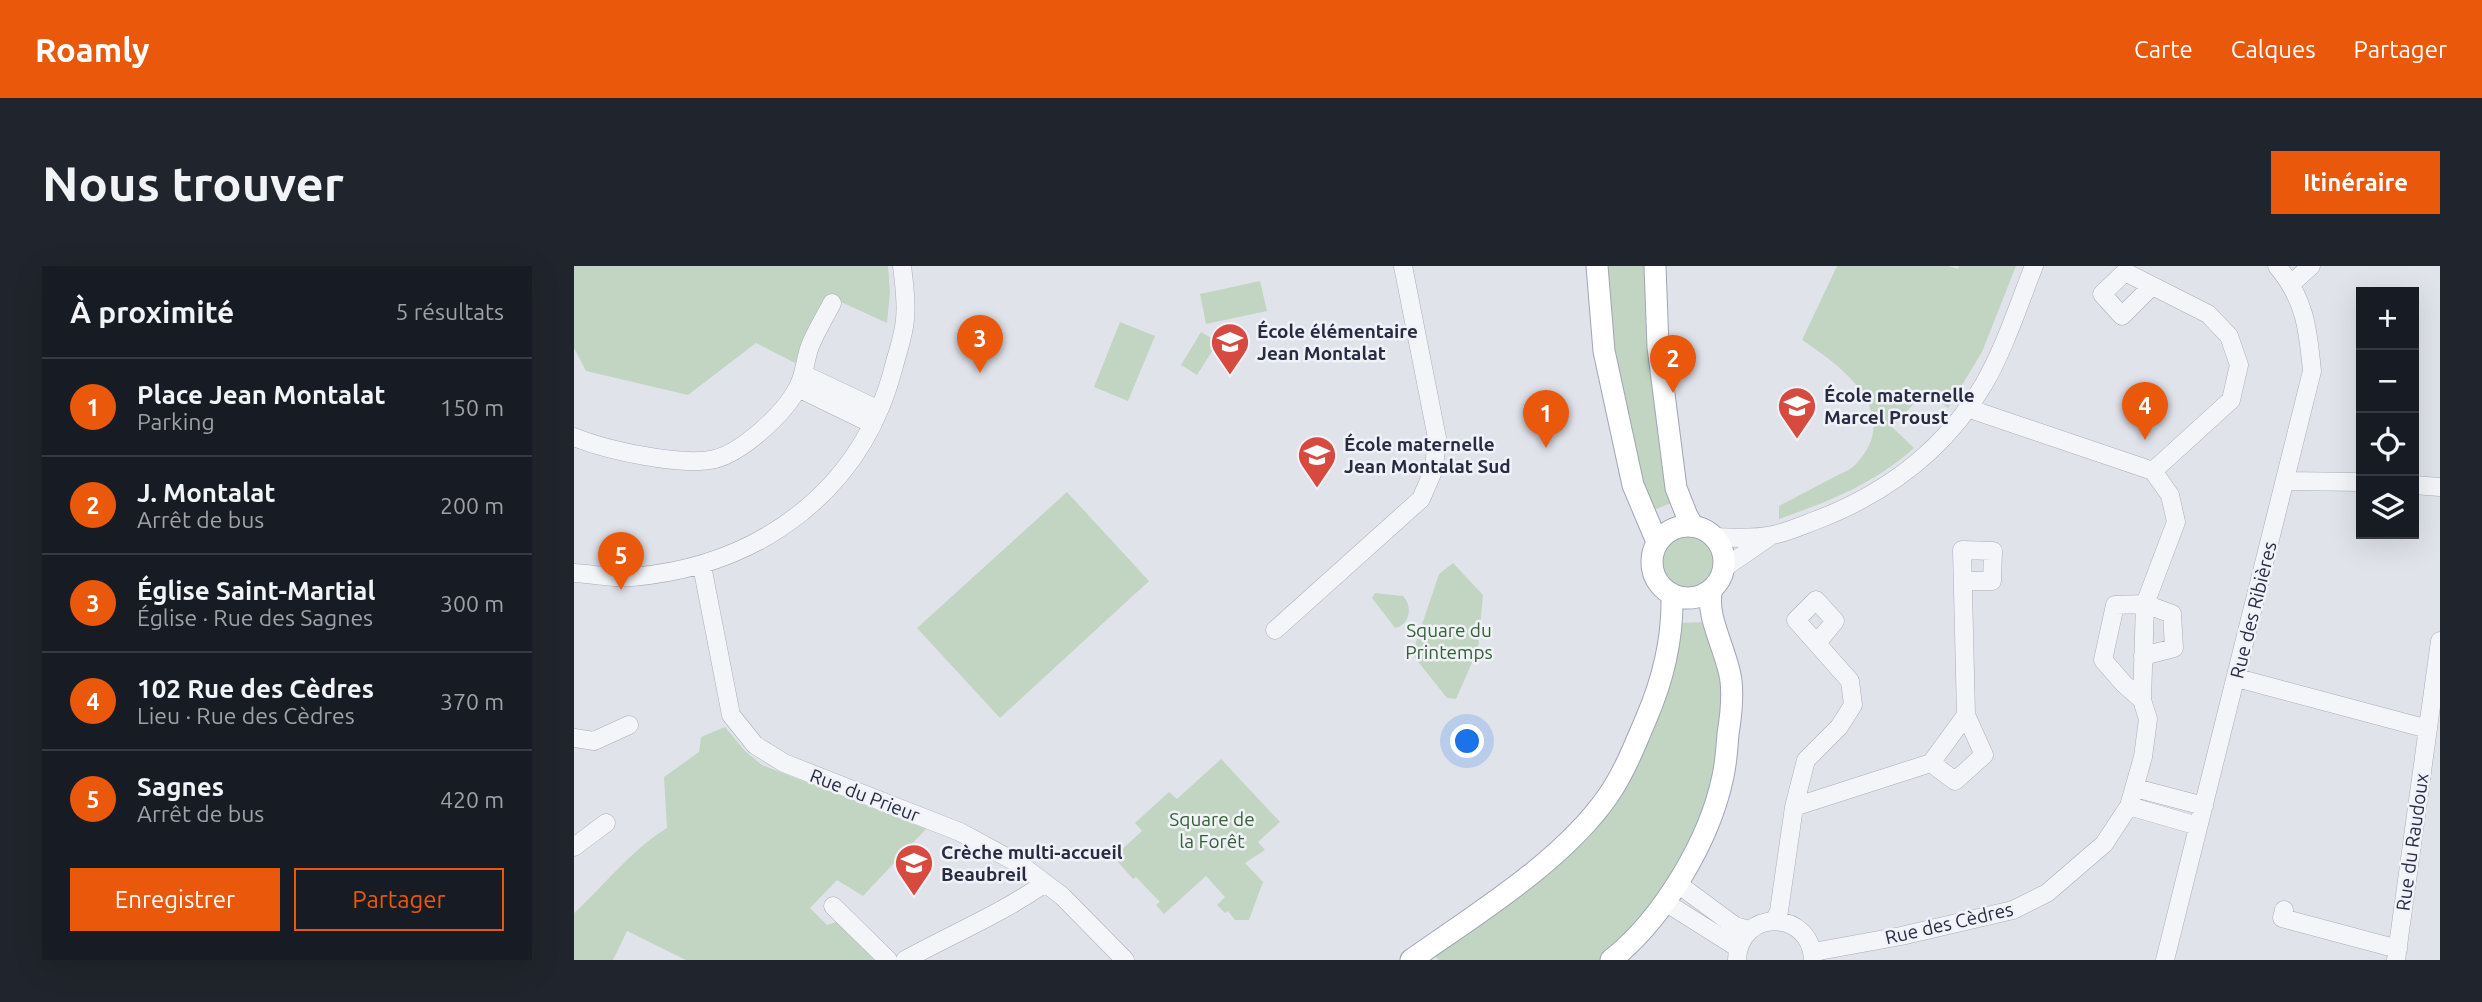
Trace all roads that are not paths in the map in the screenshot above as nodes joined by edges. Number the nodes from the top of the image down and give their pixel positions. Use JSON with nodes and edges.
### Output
{"nodes":[{"id":1,"x":902,"y":266,"type":"edge"},
{"id":2,"x":1403,"y":266,"type":"edge"},
{"id":3,"x":1597,"y":266,"type":"edge"},
{"id":4,"x":1654,"y":266,"type":"edge"},
{"id":5,"x":2034,"y":266,"type":"edge"},
{"id":6,"x":2277,"y":266,"type":"edge"},
{"id":7,"x":2311,"y":266,"type":"edge"},
{"id":8,"x":2292,"y":283,"type":"junction"},
{"id":9,"x":2152,"y":286,"type":"dead end"},
{"id":10,"x":832,"y":303,"type":"dead end"},
{"id":11,"x":801,"y":381,"type":"junction"},
{"id":12,"x":1967,"y":408,"type":"junction"},
{"id":13,"x":876,"y":417,"type":"junction"},
{"id":14,"x":574,"y":437,"type":"edge"},
{"id":15,"x":2154,"y":471,"type":"junction"},
{"id":16,"x":2285,"y":481,"type":"junction"},
{"id":17,"x":2356,"y":482,"type":"edge"},
{"id":18,"x":2419,"y":485,"type":"edge"},
{"id":19,"x":2440,"y":487,"type":"edge"},
{"id":20,"x":1693,"y":526,"type":"junction"},
{"id":21,"x":1772,"y":535,"type":"junction"},
{"id":22,"x":1715,"y":537,"type":"junction"},
{"id":23,"x":1657,"y":542,"type":"junction"},
{"id":24,"x":702,"y":566,"type":"junction"},
{"id":25,"x":1724,"y":568,"type":"junction"},
{"id":26,"x":574,"y":573,"type":"edge"},
{"id":27,"x":1963,"y":581,"type":"dead end"},
{"id":28,"x":1712,"y":589,"type":"junction"},
{"id":29,"x":1672,"y":595,"type":"junction"},
{"id":30,"x":2145,"y":604,"type":"junction"},
{"id":31,"x":1275,"y":630,"type":"dead end"},
{"id":32,"x":2440,"y":641,"type":"edge"},
{"id":33,"x":1817,"y":643,"type":"dead end"},
{"id":34,"x":2143,"y":656,"type":"junction"},
{"id":35,"x":2237,"y":678,"type":"junction"},
{"id":36,"x":2142,"y":700,"type":"junction"},
{"id":37,"x":1966,"y":715,"type":"junction"},
{"id":38,"x":629,"y":725,"type":"dead end"},
{"id":39,"x":2428,"y":729,"type":"junction"},
{"id":40,"x":574,"y":738,"type":"edge"},
{"id":41,"x":1931,"y":763,"type":"junction"},
{"id":42,"x":2135,"y":788,"type":"junction"},
{"id":43,"x":2129,"y":806,"type":"junction"},
{"id":44,"x":2204,"y":806,"type":"junction"},
{"id":45,"x":1794,"y":807,"type":"junction"},
{"id":46,"x":606,"y":823,"type":"dead end"},
{"id":47,"x":2198,"y":826,"type":"junction"},
{"id":48,"x":574,"y":847,"type":"edge"},
{"id":49,"x":1045,"y":883,"type":"junction"},
{"id":50,"x":1678,"y":884,"type":"junction"},
{"id":51,"x":1665,"y":902,"type":"junction"},
{"id":52,"x":833,"y":906,"type":"dead end"},
{"id":53,"x":2284,"y":910,"type":"dead end"},
{"id":54,"x":1774,"y":921,"type":"junction"},
{"id":55,"x":1749,"y":930,"type":"junction"},
{"id":56,"x":1737,"y":954,"type":"edge"},
{"id":57,"x":2397,"y":954,"type":"edge"},
{"id":58,"x":1813,"y":956,"type":"edge"},
{"id":59,"x":888,"y":960,"type":"edge"},
{"id":60,"x":905,"y":960,"type":"edge"},
{"id":61,"x":1125,"y":960,"type":"edge"},
{"id":62,"x":1411,"y":960,"type":"edge"},
{"id":63,"x":1611,"y":960,"type":"edge"},
{"id":64,"x":2165,"y":960,"type":"edge"}],
"edges":[{"from":1,"to":13,"type":"street"},
{"from":2,"to":31,"type":"street"},
{"from":3,"to":23,"type":"main road"},
{"from":4,"to":20,"type":"main road"},
{"from":5,"to":12,"type":"street"},
{"from":6,"to":8,"type":"street","name":"Rue des Ribières"},
{"from":7,"to":8,"type":"street"},
{"from":8,"to":16,"type":"street","name":"Rue des Ribières"},
{"from":9,"to":15,"type":"street"},
{"from":10,"to":11,"type":"street"},
{"from":11,"to":13,"type":"street"},
{"from":11,"to":14,"type":"street"},
{"from":12,"to":15,"type":"street"},
{"from":12,"to":21,"type":"street"},
{"from":13,"to":24,"type":"street"},
{"from":15,"to":30,"type":"street","name":"Rue des Cèdres"},
{"from":16,"to":17,"type":"street"},
{"from":16,"to":35,"type":"street","name":"Rue des Ribières"},
{"from":18,"to":19,"type":"street"},
{"from":20,"to":22,"type":"main road"},
{"from":20,"to":23,"type":"main road"},
{"from":21,"to":22,"type":"street"},
{"from":21,"to":25,"type":"street"},
{"from":22,"to":25,"type":"main road"},
{"from":23,"to":29,"type":"main road"},
{"from":24,"to":26,"type":"street"},
{"from":24,"to":49,"type":"street","name":"Rue du Prieur"},
{"from":25,"to":28,"type":"main road"},
{"from":27,"to":37,"type":"street"},
{"from":28,"to":29,"type":"main road"},
{"from":28,"to":50,"type":"main road"},
{"from":29,"to":62,"type":"main road"},
{"from":30,"to":34,"type":"street","name":"Rue des Cèdres"},
{"from":30,"to":34,"type":"street"},
{"from":30,"to":36,"type":"street"},
{"from":32,"to":39,"type":"street","name":"Rue du Raudoux"},
{"from":33,"to":45,"type":"street"},
{"from":34,"to":36,"type":"street","name":"Rue des Cèdres"},
{"from":35,"to":39,"type":"street"},
{"from":35,"to":44,"type":"street","name":"Rue des Ribières"},
{"from":36,"to":42,"type":"street","name":"Rue des Cèdres"},
{"from":37,"to":41,"type":"street"},
{"from":37,"to":41,"type":"street"},
{"from":38,"to":40,"type":"street"},
{"from":39,"to":57,"type":"street","name":"Rue du Raudoux"},
{"from":41,"to":45,"type":"street"},
{"from":42,"to":43,"type":"street","name":"Rue des Cèdres"},
{"from":42,"to":44,"type":"street"},
{"from":43,"to":47,"type":"street"},
{"from":43,"to":58,"type":"street","name":"Rue des Cèdres"},
{"from":44,"to":47,"type":"street","name":"Rue des Ribières"},
{"from":45,"to":54,"type":"street"},
{"from":46,"to":48,"type":"street"},
{"from":47,"to":64,"type":"street","name":"Rue des Ribières"},
{"from":49,"to":60,"type":"street"},
{"from":49,"to":61,"type":"street","name":"Rue du Prieur"},
{"from":50,"to":51,"type":"main road"},
{"from":50,"to":55,"type":"street"},
{"from":51,"to":56,"type":"street"},
{"from":51,"to":63,"type":"main road"},
{"from":52,"to":59,"type":"street"},
{"from":53,"to":57,"type":"street"},
{"from":54,"to":55,"type":"street"},
{"from":54,"to":58,"type":"street"},
{"from":55,"to":56,"type":"street"}]}
